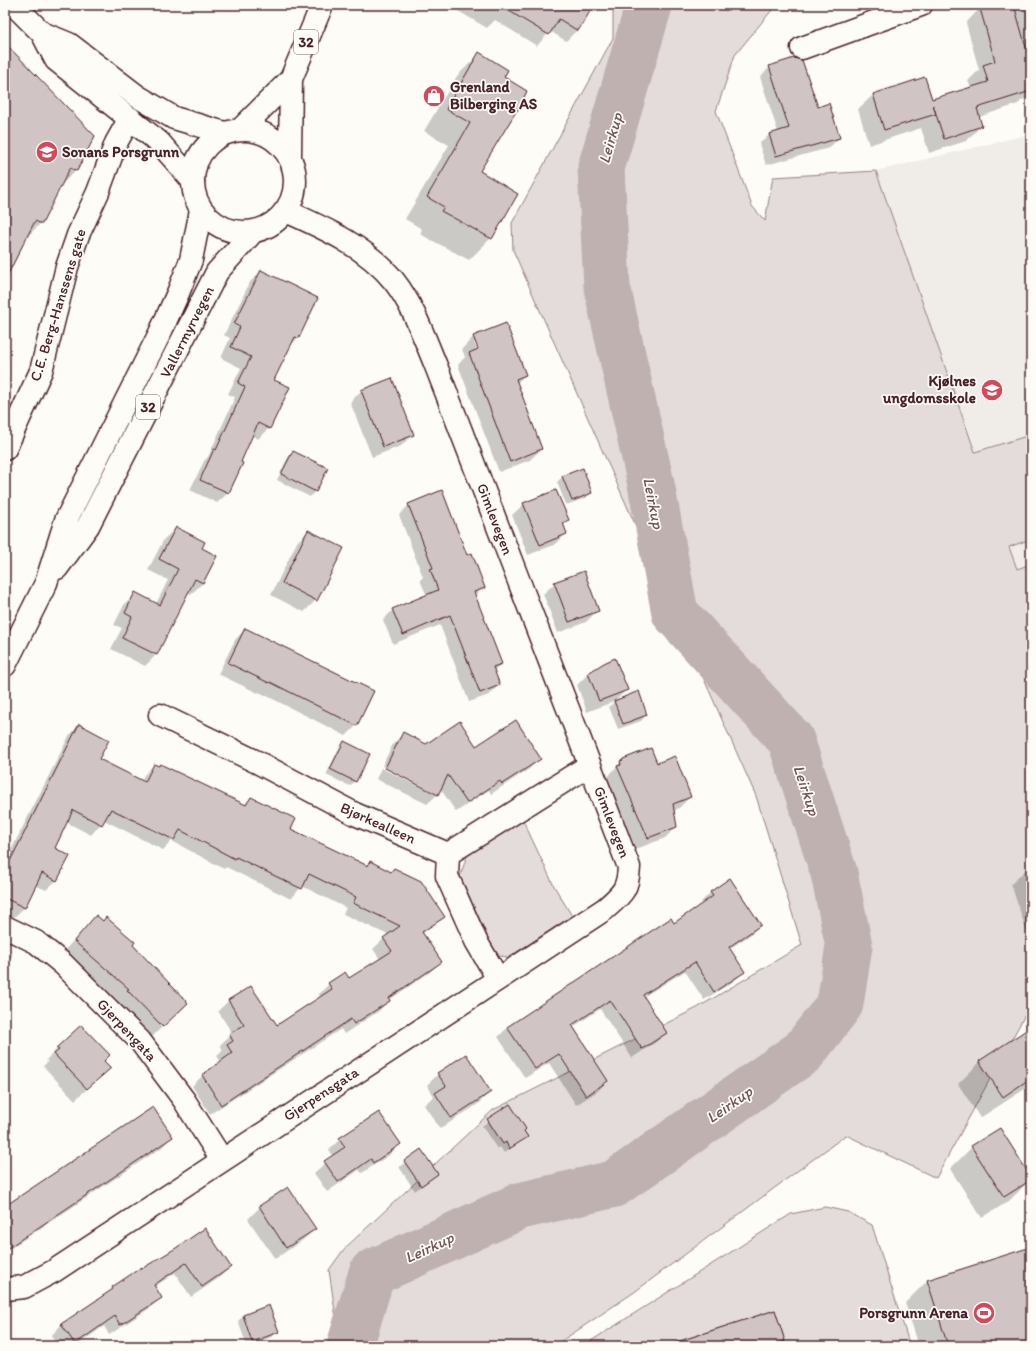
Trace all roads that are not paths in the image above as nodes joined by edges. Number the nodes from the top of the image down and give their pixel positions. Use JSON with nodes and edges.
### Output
{"nodes":[{"id":1,"x":14,"y":5,"type":"edge"},
{"id":2,"x":322,"y":5,"type":"edge"},
{"id":3,"x":921,"y":5,"type":"edge"},
{"id":4,"x":42,"y":33,"type":"junction"},
{"id":5,"x":802,"y":48,"type":"dead end"},
{"id":6,"x":291,"y":79,"type":"junction"},
{"id":7,"x":130,"y":118,"type":"junction"},
{"id":8,"x":232,"y":132,"type":"junction"},
{"id":9,"x":290,"y":157,"type":"junction"},
{"id":10,"x":193,"y":182,"type":"junction"},
{"id":11,"x":201,"y":210,"type":"junction"},
{"id":12,"x":286,"y":211,"type":"junction"},
{"id":13,"x":252,"y":233,"type":"junction"},
{"id":14,"x":5,"y":449,"type":"edge"},
{"id":15,"x":46,"y":583,"type":"junction"},
{"id":16,"x":5,"y":664,"type":"edge"},
{"id":17,"x":160,"y":715,"type":"dead end"},
{"id":18,"x":590,"y":765,"type":"junction"},
{"id":19,"x":448,"y":854,"type":"junction"},
{"id":20,"x":629,"y":883,"type":"joint"},
{"id":21,"x":5,"y":927,"type":"edge"},
{"id":22,"x":498,"y":979,"type":"junction"},
{"id":23,"x":222,"y":1160,"type":"junction"},
{"id":24,"x":5,"y":1289,"type":"edge"}],
"edges":[{"from":1,"to":4,"type":"street"},
{"from":2,"to":6,"type":"street","number":"32"},
{"from":3,"to":5,"type":"street"},
{"from":4,"to":7,"type":"street"},
{"from":4,"to":8,"type":"street"},
{"from":6,"to":8,"type":"street","number":"32"},
{"from":6,"to":9,"type":"street","number":"32"},
{"from":7,"to":10,"type":"street"},
{"from":7,"to":14,"type":"street","name":"C.E. Berg-Hanssens gate"},
{"from":8,"to":9,"type":"street","number":"32"},
{"from":8,"to":10,"type":"street","number":"32"},
{"from":9,"to":12,"type":"street","number":"32"},
{"from":10,"to":11,"type":"street","number":"32"},
{"from":11,"to":13,"type":"street","number":"32"},
{"from":11,"to":15,"type":"street","name":"Vallermyrvegen","number":"32"},
{"from":12,"to":13,"type":"street","number":"32"},
{"from":12,"to":18,"type":"street","name":"Gimlevegen"},
{"from":13,"to":15,"type":"street","name":"Vallermyrvegen","number":"32"},
{"from":15,"to":16,"type":"street","name":"Vallermyrvegen","number":"32"},
{"from":17,"to":19,"type":"street","name":"Bjørkealleen"},
{"from":18,"to":19,"type":"street"},
{"from":18,"to":20,"type":"street","name":"Gimlevegen"},
{"from":19,"to":22,"type":"street"},
{"from":20,"to":22,"type":"street","name":"Gjerpensgata"},
{"from":21,"to":23,"type":"street","name":"Gjerpengata"},
{"from":22,"to":23,"type":"street","name":"Gjerpensgata"},
{"from":23,"to":24,"type":"street","name":"Gjerpensgata"}]}
